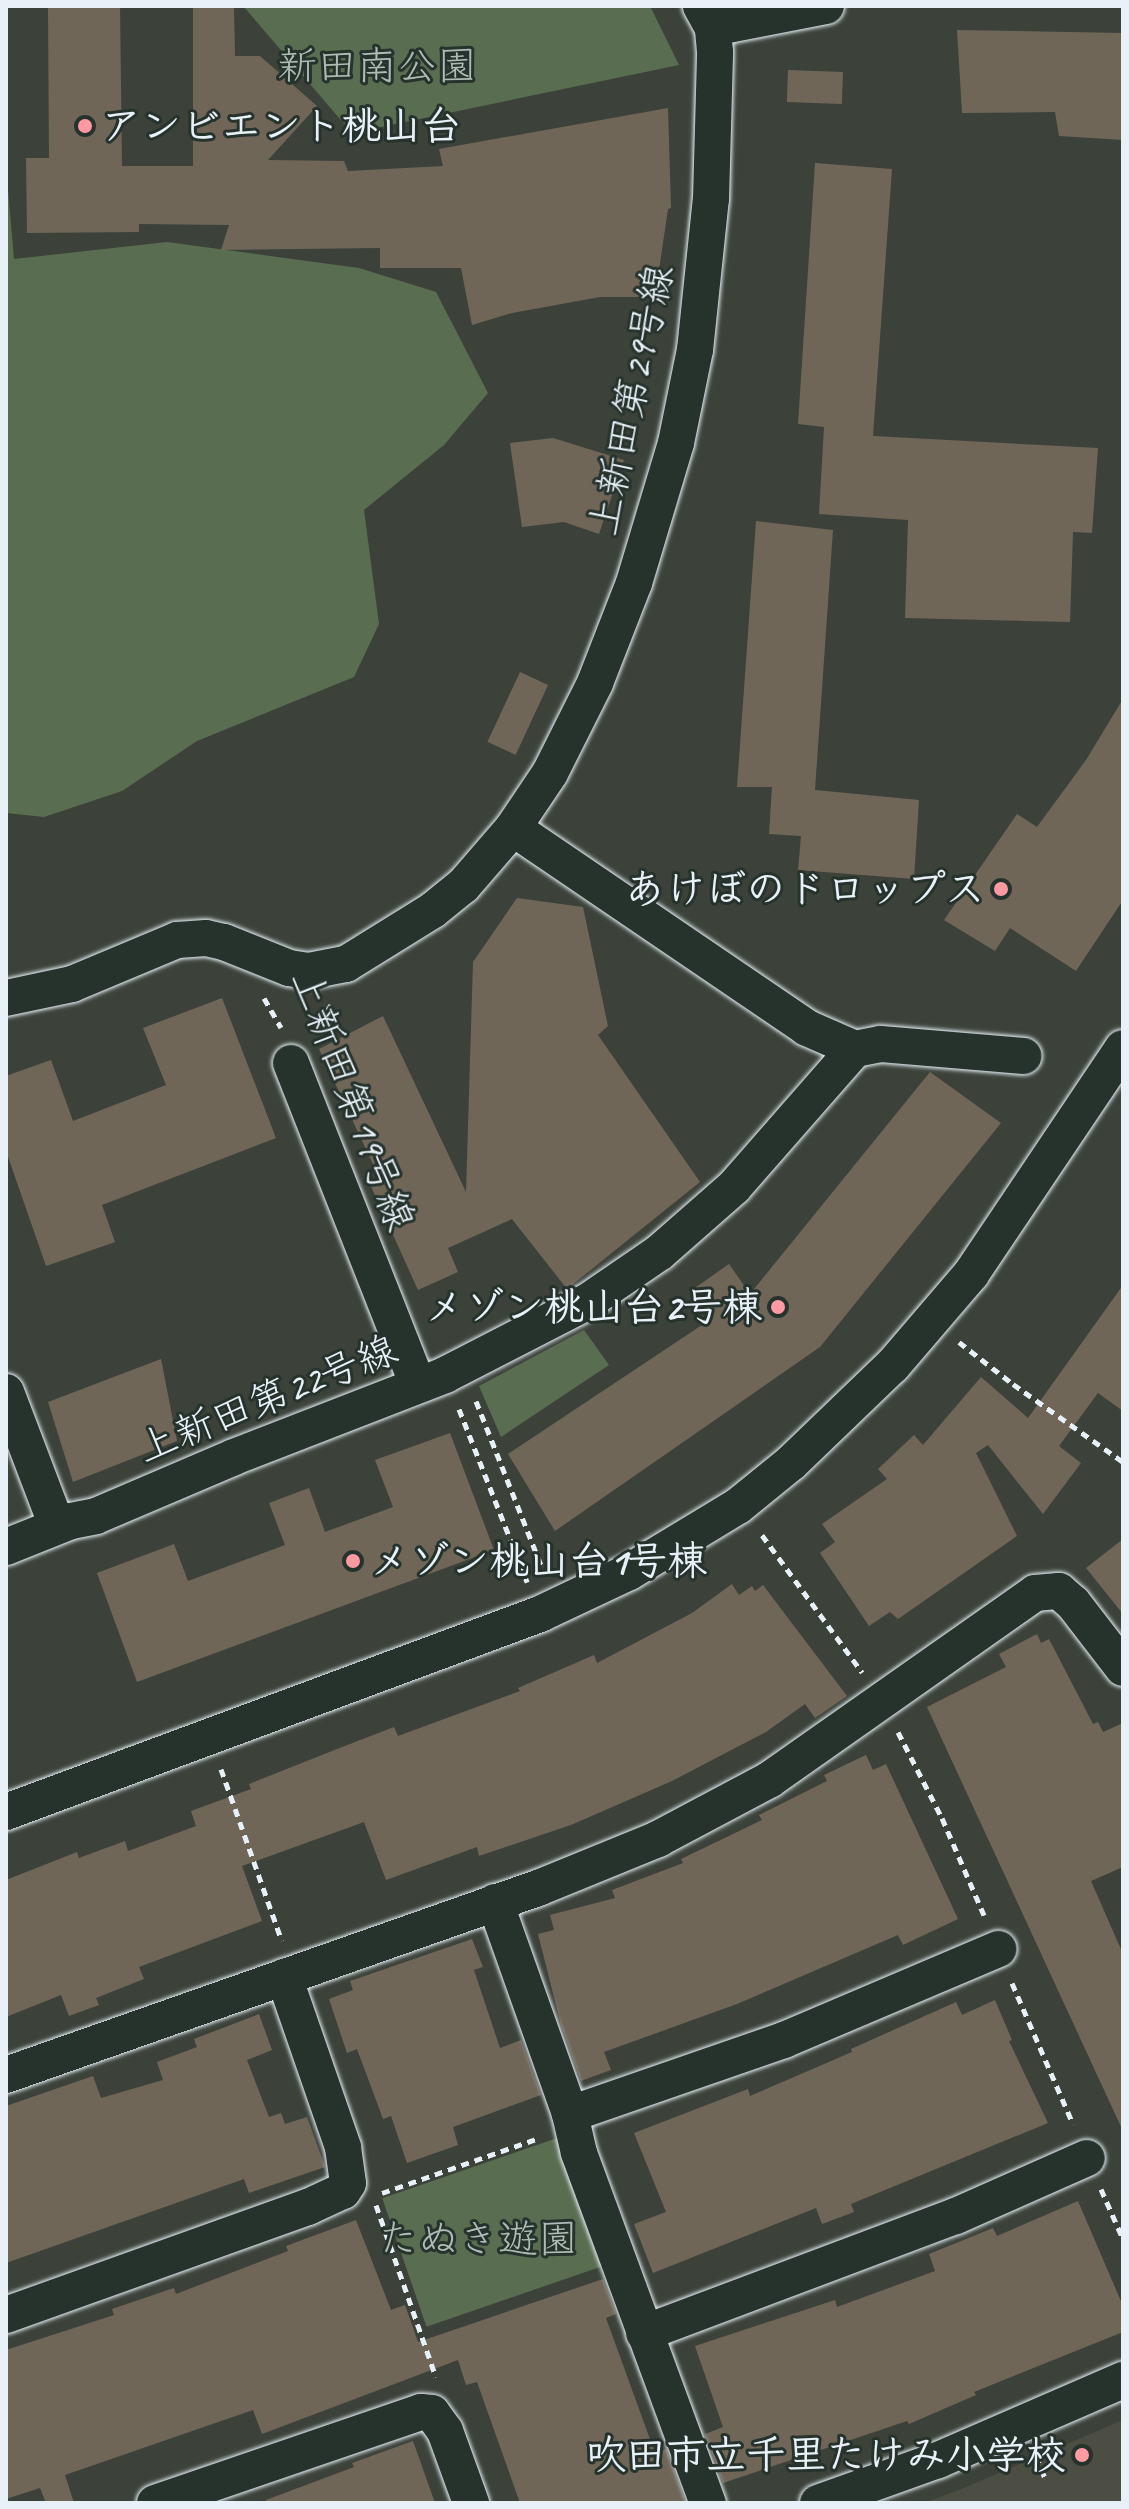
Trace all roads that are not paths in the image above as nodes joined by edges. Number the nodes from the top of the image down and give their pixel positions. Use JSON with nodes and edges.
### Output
{"nodes":[{"id":1,"x":826,"y":6,"type":"edge"},
{"id":2,"x":707,"y":17,"type":"edge"},
{"id":3,"x":513,"y":828,"type":"junction"},
{"id":4,"x":249,"y":952,"type":"joint"},
{"id":5,"x":7,"y":996,"type":"edge"},
{"id":6,"x":1123,"y":1048,"type":"edge"},
{"id":7,"x":855,"y":1049,"type":"junction"},
{"id":8,"x":1023,"y":1056,"type":"dead end"},
{"id":9,"x":291,"y":1063,"type":"road end"},
{"id":10,"x":442,"y":1376,"type":"junction"},
{"id":11,"x":6,"y":1392,"type":"edge"},
{"id":12,"x":57,"y":1526,"type":"junction"},
{"id":13,"x":6,"y":1547,"type":"edge"},
{"id":14,"x":1123,"y":1668,"type":"edge"},
{"id":15,"x":6,"y":1812,"type":"edge"},
{"id":16,"x":495,"y":1902,"type":"junction"},
{"id":17,"x":998,"y":1949,"type":"road end"},
{"id":18,"x":284,"y":1977,"type":"junction"},
{"id":19,"x":6,"y":2075,"type":"edge"},
{"id":20,"x":570,"y":2114,"type":"junction"},
{"id":21,"x":1087,"y":2158,"type":"road end"},
{"id":22,"x":6,"y":2315,"type":"edge"},
{"id":23,"x":644,"y":2333,"type":"junction"},
{"id":24,"x":1123,"y":2380,"type":"edge"},
{"id":25,"x":155,"y":2503,"type":"edge"},
{"id":26,"x":471,"y":2503,"type":"edge"},
{"id":27,"x":708,"y":2503,"type":"edge"},
{"id":28,"x":818,"y":2503,"type":"edge"}],
"edges":[{"from":1,"to":2,"type":"street","name":"上新田第29号線"},
{"from":2,"to":3,"type":"street","name":"上新田第29号線"},
{"from":3,"to":4,"type":"street","name":"上新田第29号線"},
{"from":3,"to":7,"type":"street"},
{"from":4,"to":5,"type":"street","name":"上新田第19号線"},
{"from":6,"to":15,"type":"street"},
{"from":7,"to":8,"type":"street"},
{"from":7,"to":10,"type":"street","name":"上新田第22号線"},
{"from":9,"to":10,"type":"street","name":"上新田第19号線"},
{"from":10,"to":12,"type":"street","name":"上新田第22号線"},
{"from":11,"to":12,"type":"street"},
{"from":12,"to":13,"type":"street","name":"上新田第22号線"},
{"from":14,"to":16,"type":"street"},
{"from":16,"to":18,"type":"street"},
{"from":16,"to":20,"type":"street"},
{"from":17,"to":20,"type":"street"},
{"from":18,"to":19,"type":"street"},
{"from":18,"to":22,"type":"street"},
{"from":20,"to":23,"type":"street"},
{"from":21,"to":23,"type":"street"},
{"from":23,"to":27,"type":"street"},
{"from":24,"to":28,"type":"street"},
{"from":25,"to":26,"type":"street"}]}
